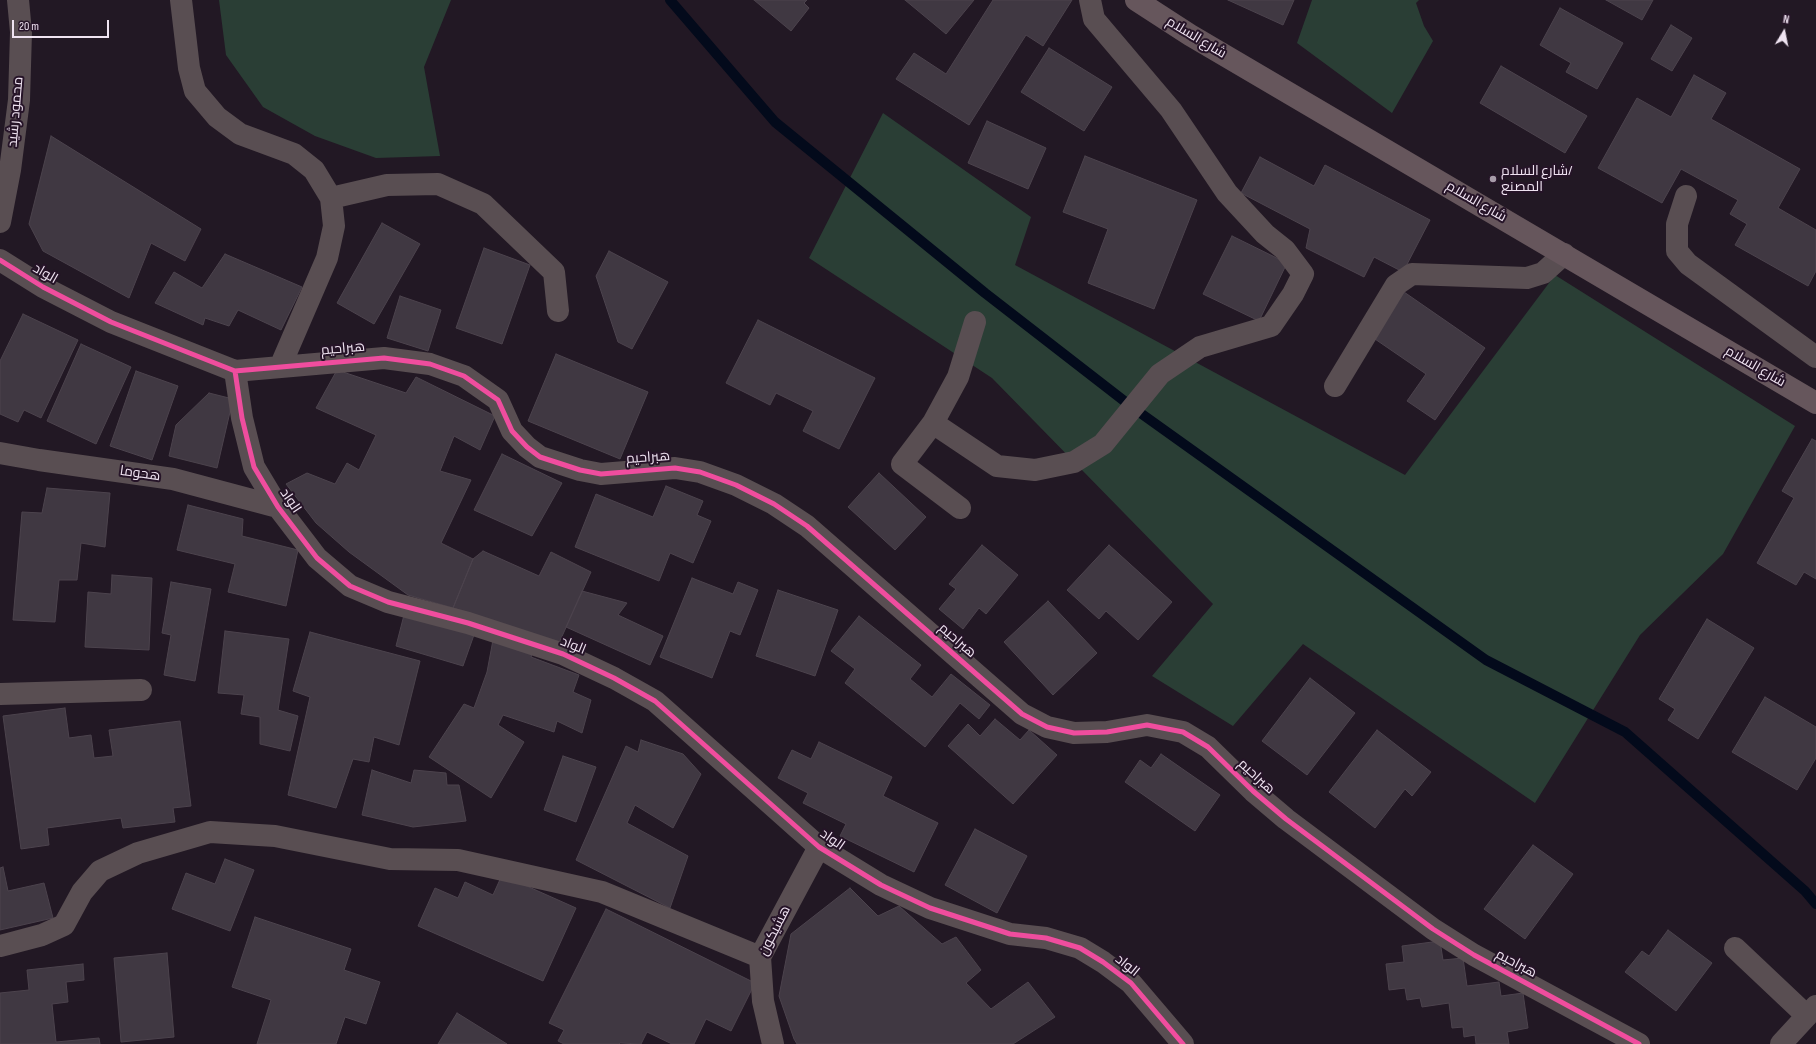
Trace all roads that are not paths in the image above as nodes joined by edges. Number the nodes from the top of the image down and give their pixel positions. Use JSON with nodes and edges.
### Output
{"nodes":[{"id":1,"x":18,"y":0,"type":"edge"},
{"id":2,"x":181,"y":0,"type":"edge"},
{"id":3,"x":1090,"y":0,"type":"edge"},
{"id":4,"x":1136,"y":0,"type":"edge"},
{"id":5,"x":1686,"y":196,"type":"dead end"},
{"id":6,"x":331,"y":198,"type":"junction"},
{"id":7,"x":0,"y":222,"type":"edge"},
{"id":8,"x":1564,"y":254,"type":"junction"},
{"id":9,"x":0,"y":260,"type":"edge"},
{"id":10,"x":558,"y":311,"type":"dead end"},
{"id":11,"x":975,"y":322,"type":"dead end"},
{"id":12,"x":1816,"y":357,"type":"edge"},
{"id":13,"x":280,"y":367,"type":"junction"},
{"id":14,"x":235,"y":371,"type":"junction"},
{"id":15,"x":1335,"y":386,"type":"dead end"},
{"id":16,"x":1816,"y":403,"type":"edge"},
{"id":17,"x":933,"y":423,"type":"junction"},
{"id":18,"x":0,"y":453,"type":"edge"},
{"id":19,"x":278,"y":507,"type":"junction"},
{"id":20,"x":960,"y":508,"type":"dead end"},
{"id":21,"x":141,"y":690,"type":"dead end"},
{"id":22,"x":0,"y":694,"type":"edge"},
{"id":23,"x":819,"y":847,"type":"junction"},
{"id":24,"x":0,"y":946,"type":"edge"},
{"id":25,"x":1735,"y":948,"type":"dead end"},
{"id":26,"x":760,"y":957,"type":"junction"},
{"id":27,"x":1811,"y":1011,"type":"edge"},
{"id":28,"x":773,"y":1044,"type":"edge"},
{"id":29,"x":1183,"y":1044,"type":"edge"},
{"id":30,"x":1639,"y":1044,"type":"edge"},
{"id":31,"x":1781,"y":1044,"type":"edge"}],
"edges":[{"from":1,"to":7,"type":"street","name":"محمود رشيد"},
{"from":2,"to":6,"type":"street"},
{"from":3,"to":17,"type":"street"},
{"from":4,"to":8,"type":"main road","name":"شارع السلام"},
{"from":5,"to":12,"type":"street"},
{"from":6,"to":10,"type":"street"},
{"from":6,"to":13,"type":"street"},
{"from":8,"to":15,"type":"street"},
{"from":8,"to":16,"type":"main road","name":"شارع السلام"},
{"from":9,"to":14,"type":"street","name":"الواد"},
{"from":11,"to":17,"type":"street"},
{"from":13,"to":14,"type":"street","name":"هبراحيم"},
{"from":13,"to":30,"type":"street","name":"هبراحيم"},
{"from":14,"to":19,"type":"street","name":"الواد"},
{"from":17,"to":20,"type":"street"},
{"from":18,"to":19,"type":"street","name":"هحوما"},
{"from":19,"to":23,"type":"street","name":"الواد"},
{"from":21,"to":22,"type":"street"},
{"from":23,"to":26,"type":"street","name":"هشيكون"},
{"from":23,"to":29,"type":"street","name":"الواد"},
{"from":24,"to":26,"type":"street"},
{"from":25,"to":27,"type":"street"},
{"from":26,"to":28,"type":"street","name":"هشيكون"},
{"from":27,"to":31,"type":"street"}]}
